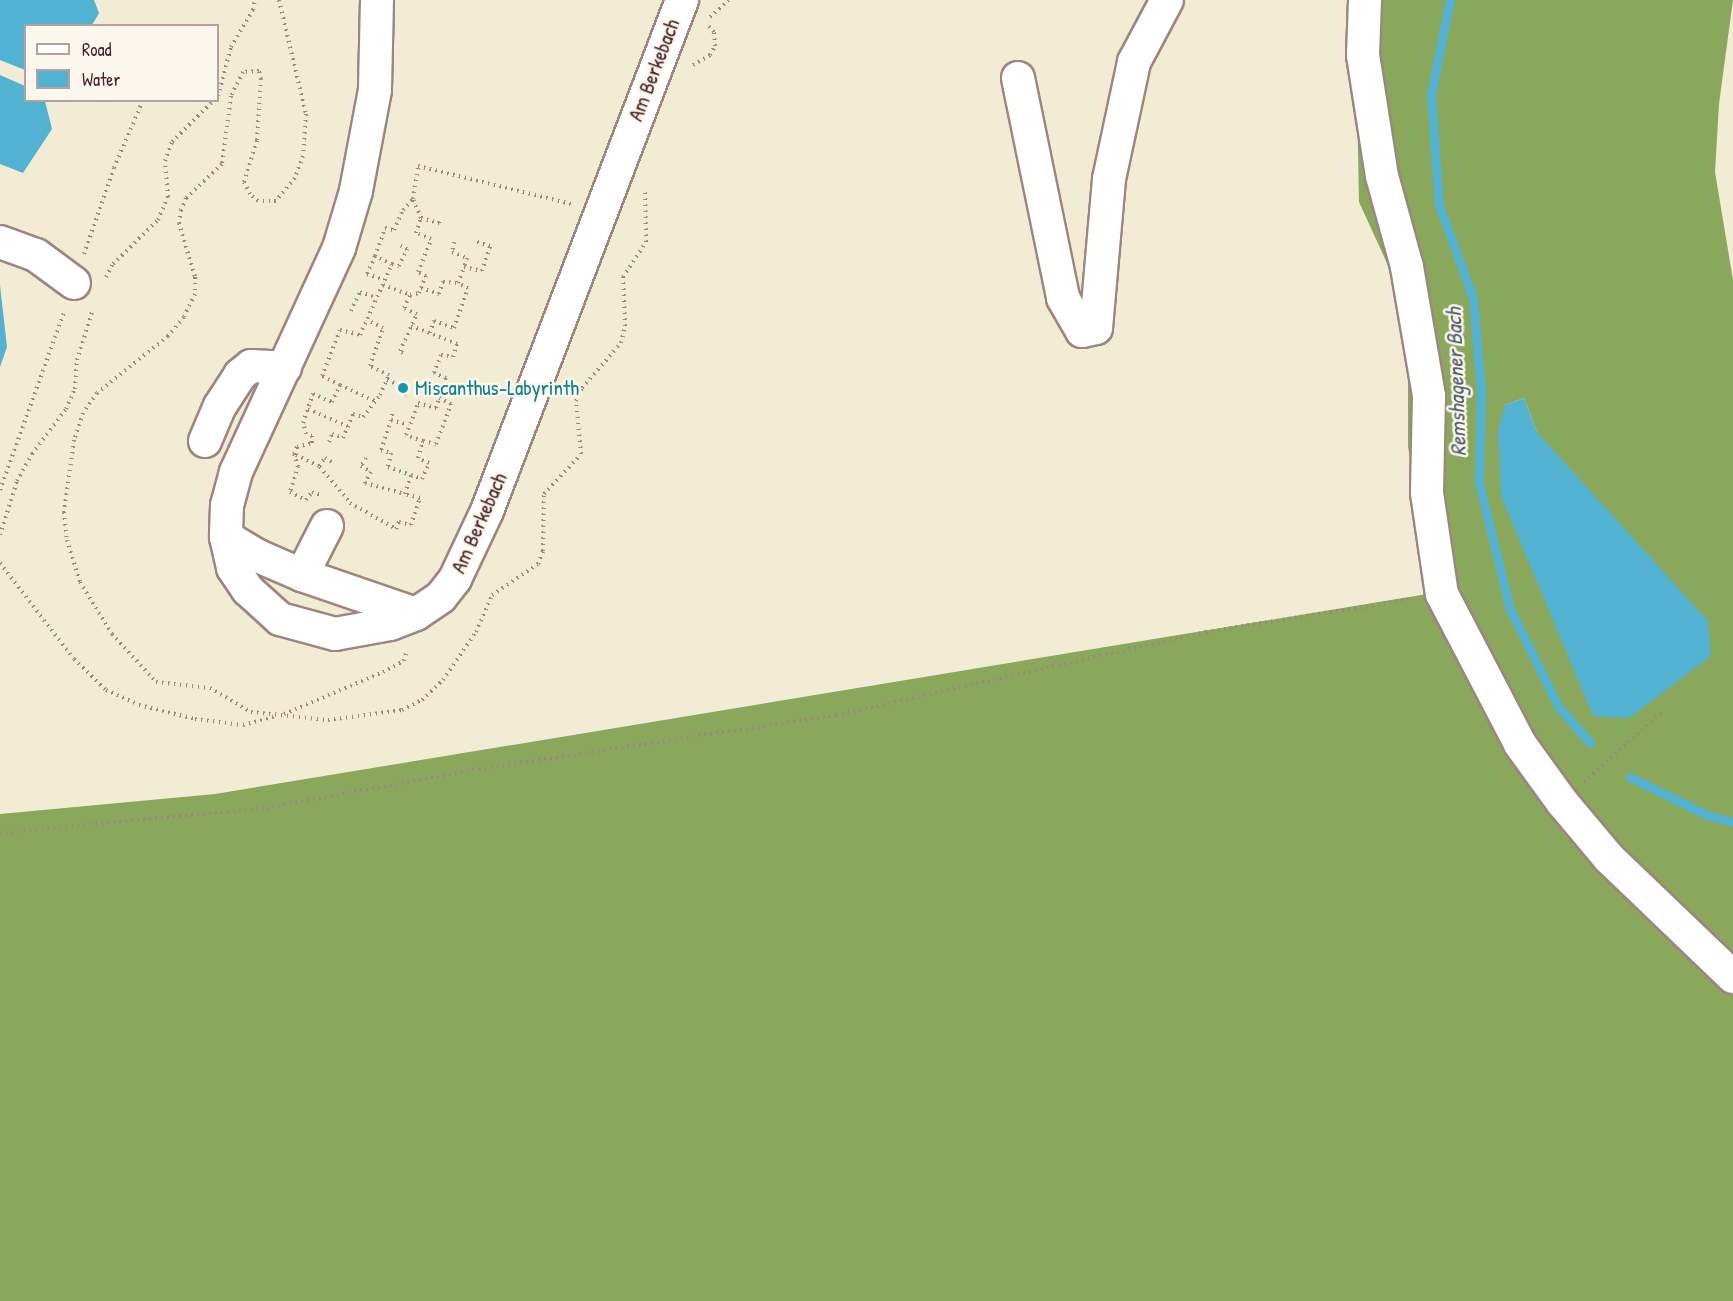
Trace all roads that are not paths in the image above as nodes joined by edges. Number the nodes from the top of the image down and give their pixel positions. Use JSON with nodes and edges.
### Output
{"nodes":[{"id":1,"x":377,"y":0,"type":"edge"},
{"id":2,"x":682,"y":0,"type":"edge"},
{"id":3,"x":1167,"y":0,"type":"edge"},
{"id":4,"x":1365,"y":0,"type":"edge"},
{"id":5,"x":1018,"y":78,"type":"dead end"},
{"id":6,"x":0,"y":242,"type":"edge"},
{"id":7,"x":92,"y":287,"type":"road end"},
{"id":8,"x":285,"y":368,"type":"junction"},
{"id":9,"x":205,"y":441,"type":"dead end"},
{"id":10,"x":333,"y":509,"type":"road end"},
{"id":11,"x":226,"y":537,"type":"junction"},
{"id":12,"x":302,"y":575,"type":"junction"},
{"id":13,"x":416,"y":614,"type":"junction"},
{"id":14,"x":1733,"y":977,"type":"edge"}],
"edges":[{"from":1,"to":8,"type":"lane","name":"Am Berkebach"},
{"from":2,"to":13,"type":"lane","name":"Am Berkebach"},
{"from":3,"to":5,"type":"lane"},
{"from":4,"to":14,"type":"lane"},
{"from":6,"to":7,"type":"lane"},
{"from":8,"to":9,"type":"lane"},
{"from":8,"to":11,"type":"lane","name":"Am Berkebach"},
{"from":10,"to":12,"type":"lane"},
{"from":11,"to":12,"type":"lane"},
{"from":11,"to":13,"type":"lane","name":"Am Berkebach"},
{"from":12,"to":13,"type":"lane"}]}
